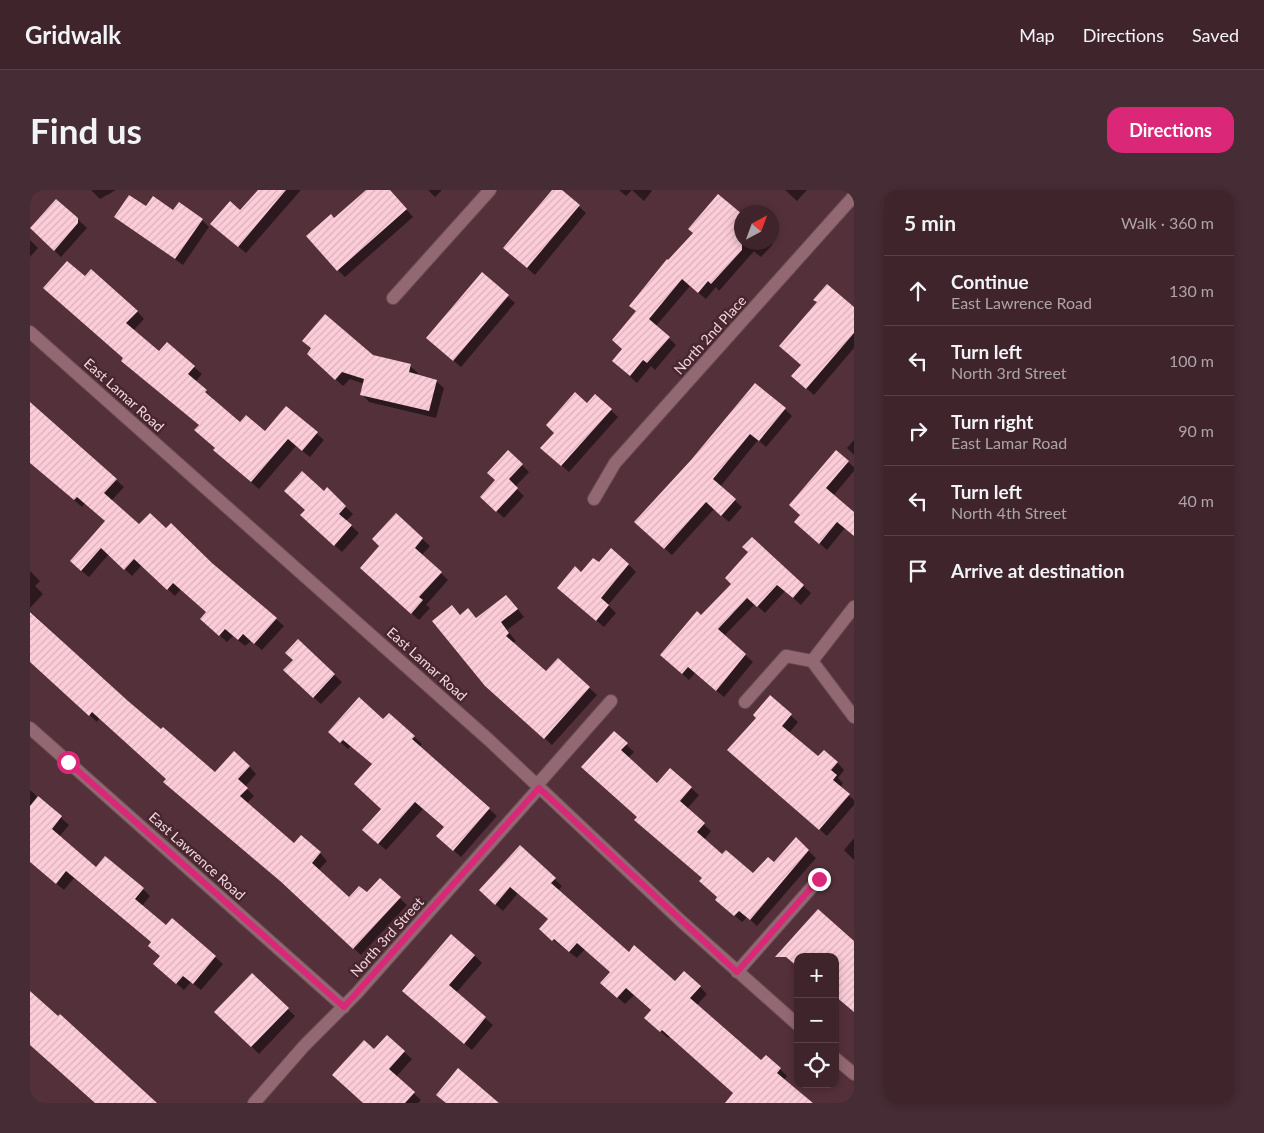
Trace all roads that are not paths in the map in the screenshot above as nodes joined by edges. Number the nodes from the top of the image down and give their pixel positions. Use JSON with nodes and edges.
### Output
{"nodes":[{"id":1,"x":490,"y":190,"type":"edge"},
{"id":2,"x":854,"y":196,"type":"edge"},
{"id":3,"x":393,"y":298,"type":"dead end"},
{"id":4,"x":30,"y":332,"type":"edge"},
{"id":5,"x":594,"y":499,"type":"dead end"},
{"id":6,"x":854,"y":606,"type":"edge"},
{"id":7,"x":812,"y":661,"type":"junction"},
{"id":8,"x":611,"y":701,"type":"dead end"},
{"id":9,"x":745,"y":702,"type":"dead end"},
{"id":10,"x":854,"y":717,"type":"edge"},
{"id":11,"x":30,"y":728,"type":"edge"},
{"id":12,"x":538,"y":787,"type":"junction"},
{"id":13,"x":819,"y":879,"type":"dead end"},
{"id":14,"x":737,"y":972,"type":"junction"},
{"id":15,"x":344,"y":1007,"type":"junction"},
{"id":16,"x":794,"y":1022,"type":"edge"},
{"id":17,"x":839,"y":1061,"type":"edge"},
{"id":18,"x":854,"y":1074,"type":"edge"},
{"id":19,"x":254,"y":1103,"type":"edge"}],
"edges":[{"from":1,"to":3,"type":"street"},
{"from":2,"to":5,"type":"street","name":"North 2nd Place"},
{"from":4,"to":12,"type":"street","name":"East Lamar Road"},
{"from":6,"to":7,"type":"street"},
{"from":7,"to":9,"type":"street"},
{"from":7,"to":10,"type":"street"},
{"from":8,"to":12,"type":"street","name":"North 3rd Street"},
{"from":11,"to":15,"type":"street","name":"East Lawrence Road"},
{"from":12,"to":14,"type":"street","name":"East Lamar Road"},
{"from":12,"to":15,"type":"street","name":"North 3rd Street"},
{"from":13,"to":14,"type":"street"},
{"from":14,"to":16,"type":"street","name":"East Lamar Road"},
{"from":15,"to":19,"type":"street","name":"North 3rd Street"},
{"from":17,"to":18,"type":"street"}]}
